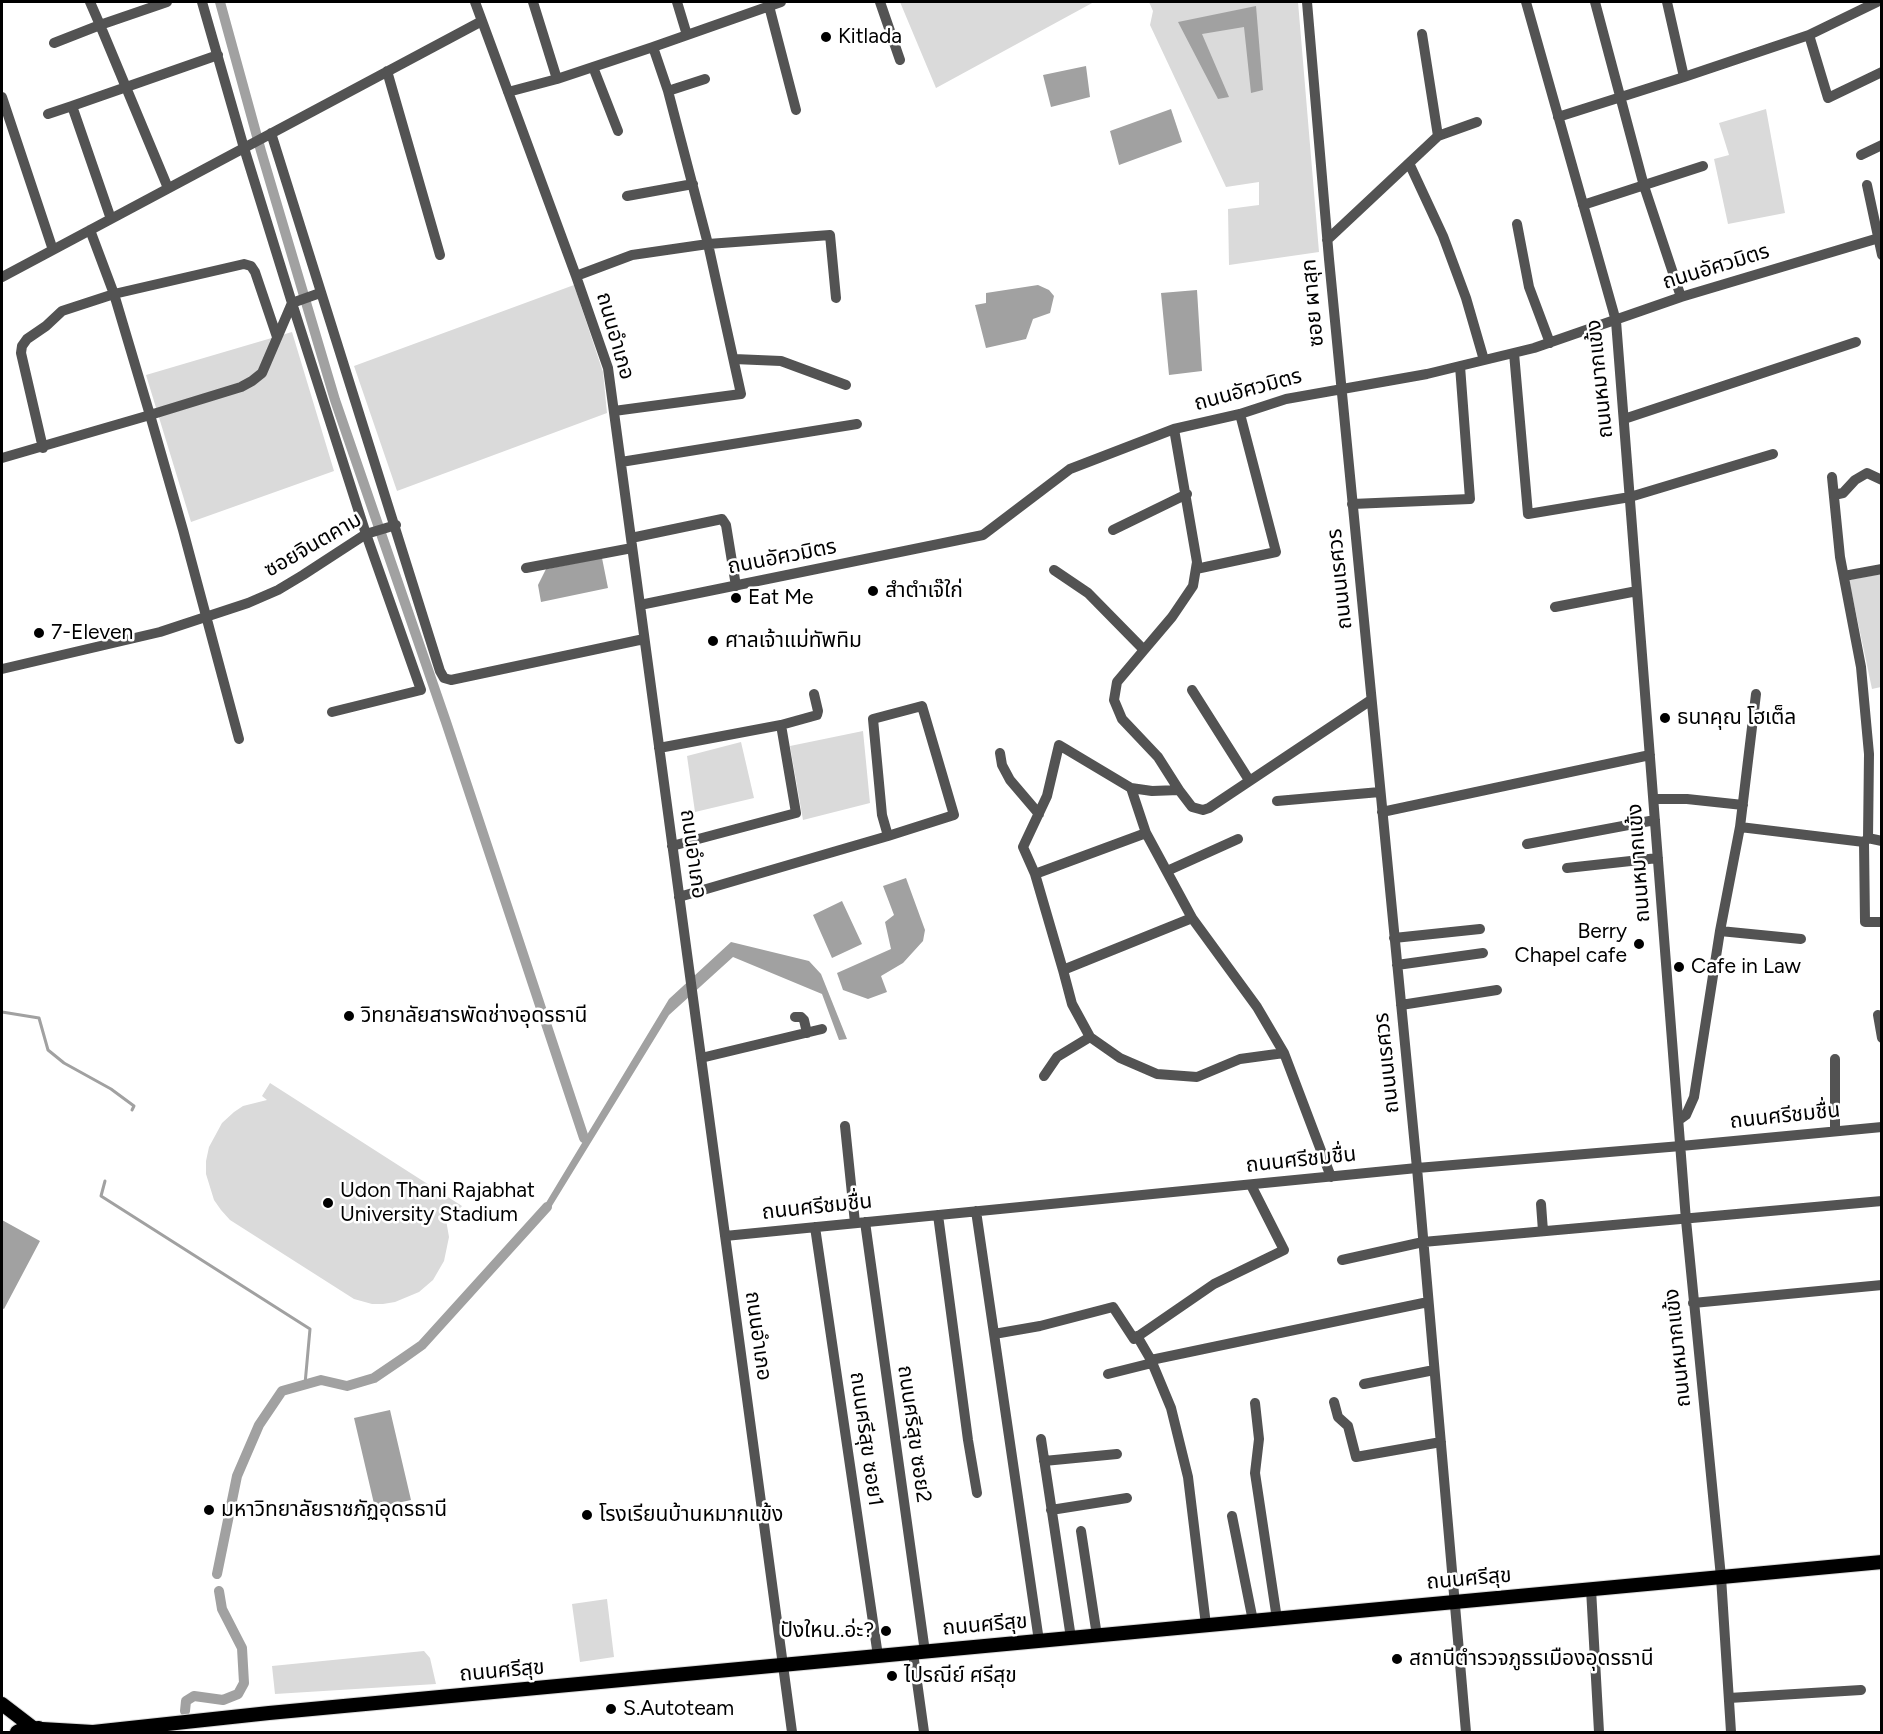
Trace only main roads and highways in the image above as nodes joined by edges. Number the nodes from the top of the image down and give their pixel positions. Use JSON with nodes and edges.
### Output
{"nodes":[{"id":1,"x":1881,"y":1562,"type":"edge"},
{"id":2,"x":2,"y":1704,"type":"edge"},
{"id":3,"x":41,"y":1730,"type":"edge"},
{"id":4,"x":16,"y":1732,"type":"edge"},
{"id":5,"x":93,"y":1732,"type":"edge"}],
"edges":[{"from":1,"to":5,"type":"main road","name":"ถนนศรีสุข"},
{"from":2,"to":3,"type":"main road"},
{"from":3,"to":4,"type":"main road"},
{"from":3,"to":5,"type":"main road","name":"ถนนศรีสุข"}]}
